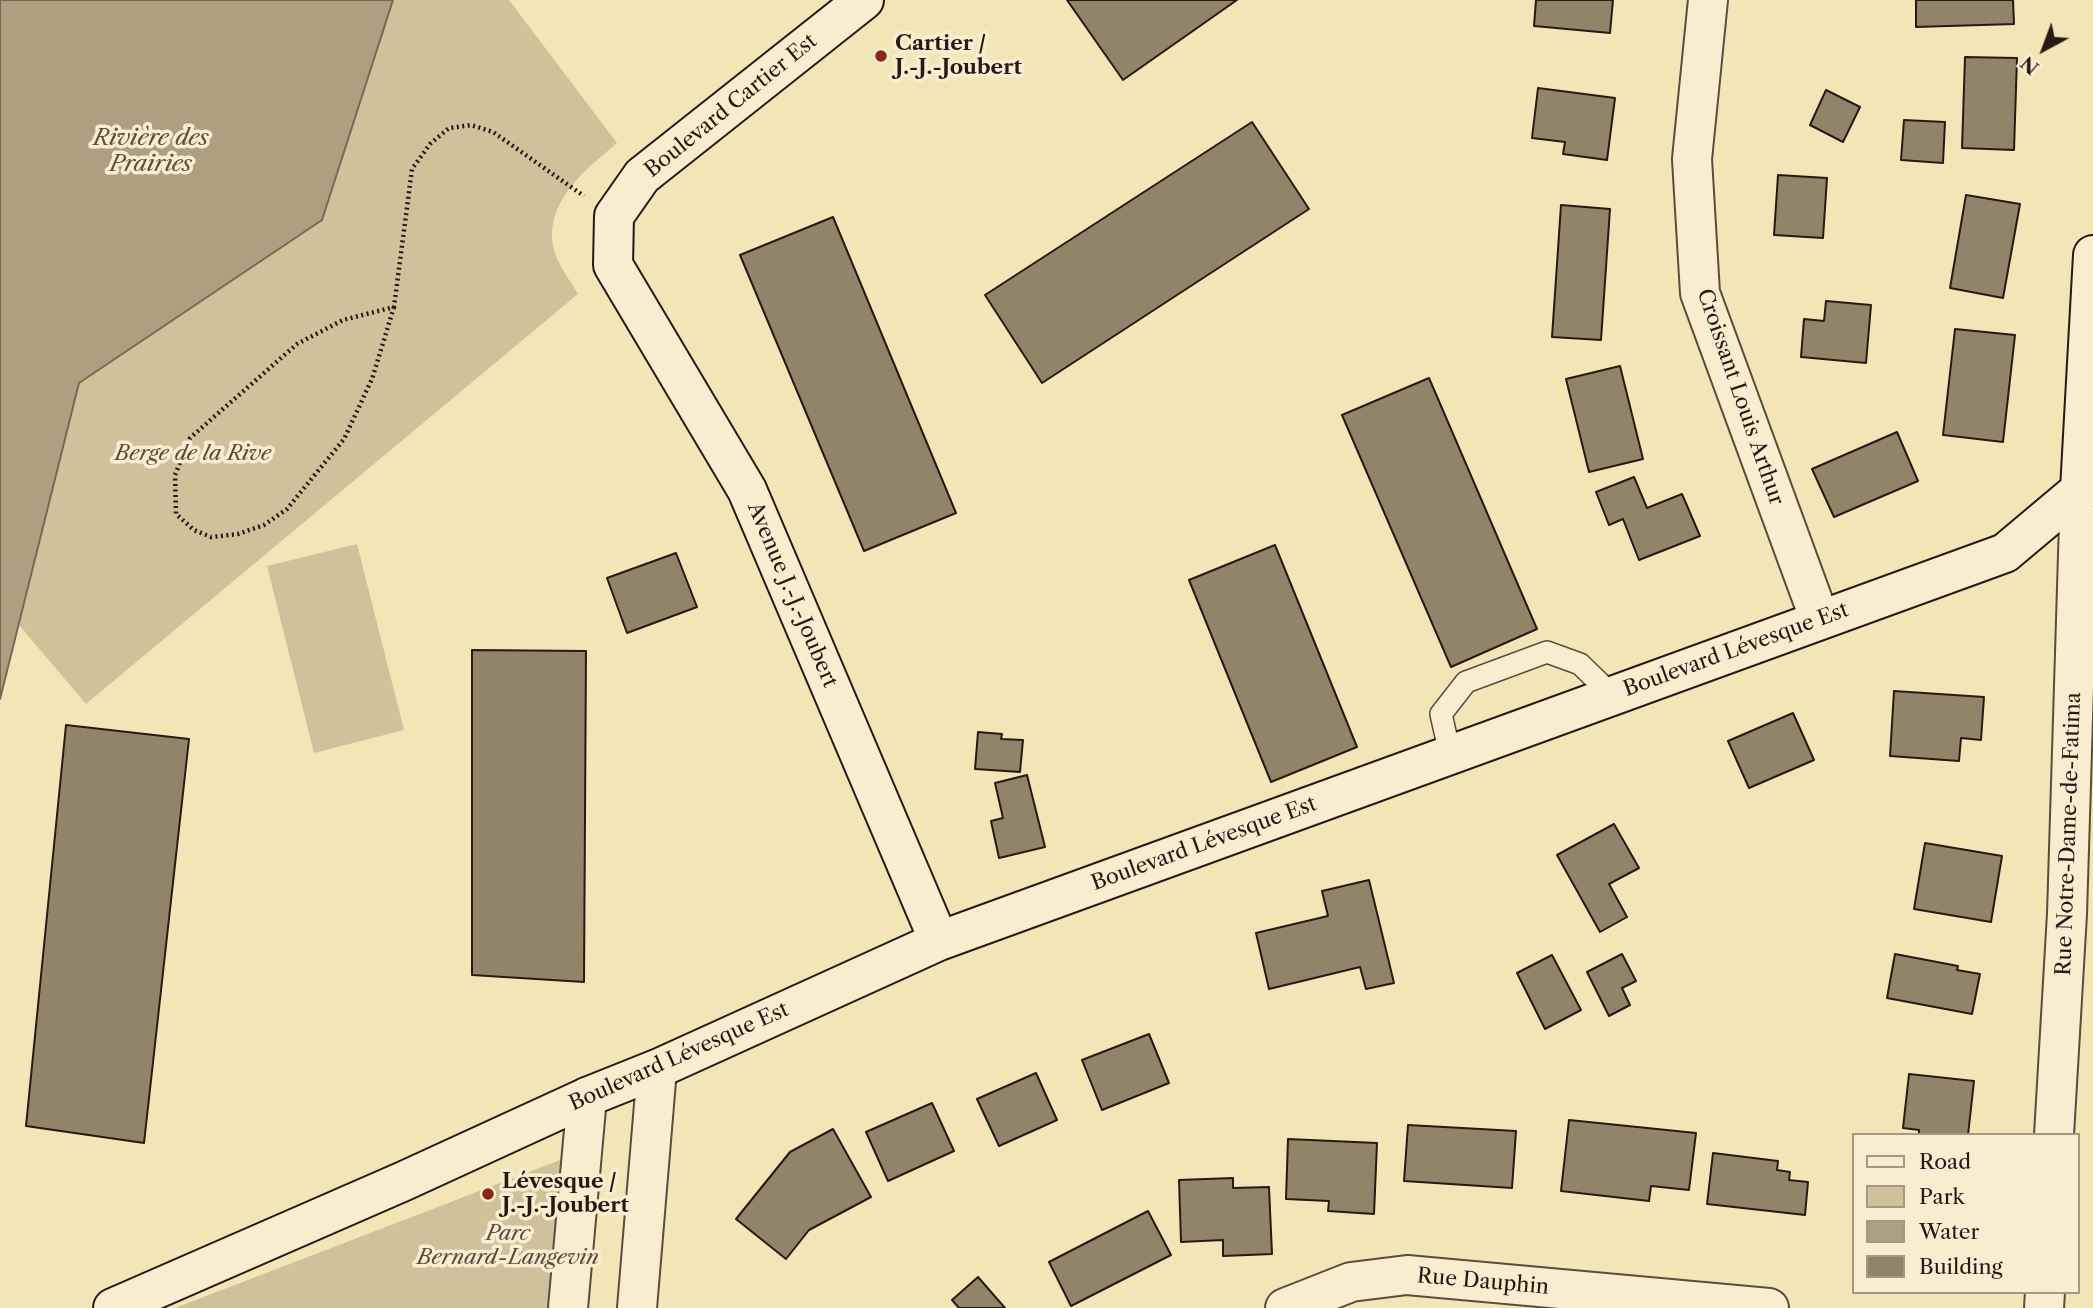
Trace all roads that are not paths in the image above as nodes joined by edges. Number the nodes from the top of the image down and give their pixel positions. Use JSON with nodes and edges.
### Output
{"nodes":[{"id":1,"x":864,"y":0,"type":"edge"},
{"id":2,"x":1708,"y":0,"type":"edge"},
{"id":3,"x":2093,"y":255,"type":"edge"},
{"id":4,"x":612,"y":265,"type":"joint"},
{"id":5,"x":2087,"y":488,"type":"edge"},
{"id":6,"x":1819,"y":620,"type":"junction"},
{"id":7,"x":1612,"y":695,"type":"junction"},
{"id":8,"x":1450,"y":754,"type":"junction"},
{"id":9,"x":2080,"y":912,"type":"edge"},
{"id":10,"x":939,"y":941,"type":"junction"},
{"id":11,"x":657,"y":1069,"type":"junction"},
{"id":12,"x":587,"y":1097,"type":"junction"},
{"id":13,"x":2054,"y":1133,"type":"edge"},
{"id":14,"x":113,"y":1308,"type":"edge"},
{"id":15,"x":568,"y":1308,"type":"edge"},
{"id":16,"x":636,"y":1308,"type":"edge"},
{"id":17,"x":1285,"y":1308,"type":"edge"},
{"id":18,"x":1769,"y":1308,"type":"edge"}],
"edges":[{"from":1,"to":4,"type":"street","name":"Boulevard Cartier Est"},
{"from":2,"to":6,"type":"street","name":"Croissant Louis Arthur"},
{"from":3,"to":5,"type":"street"},
{"from":4,"to":10,"type":"street","name":"Avenue J.-J.-Joubert"},
{"from":5,"to":6,"type":"street","name":"Boulevard Lévesque Est"},
{"from":5,"to":9,"type":"street","name":"Rue Notre-Dame-de-Fatima"},
{"from":6,"to":7,"type":"street","name":"Boulevard Lévesque Est"},
{"from":7,"to":8,"type":"street","name":"Boulevard Lévesque Est"},
{"from":7,"to":8,"type":"lane"},
{"from":8,"to":10,"type":"street","name":"Boulevard Lévesque Est"},
{"from":9,"to":13,"type":"street","name":"Rue Notre-Dame-de-Fatima"},
{"from":10,"to":11,"type":"street","name":"Boulevard Lévesque Est"},
{"from":11,"to":12,"type":"street","name":"Boulevard Lévesque Est"},
{"from":11,"to":16,"type":"street"},
{"from":12,"to":14,"type":"street","name":"Boulevard Lévesque Est"},
{"from":12,"to":15,"type":"street"},
{"from":17,"to":18,"type":"street","name":"Rue Dauphin"}]}
